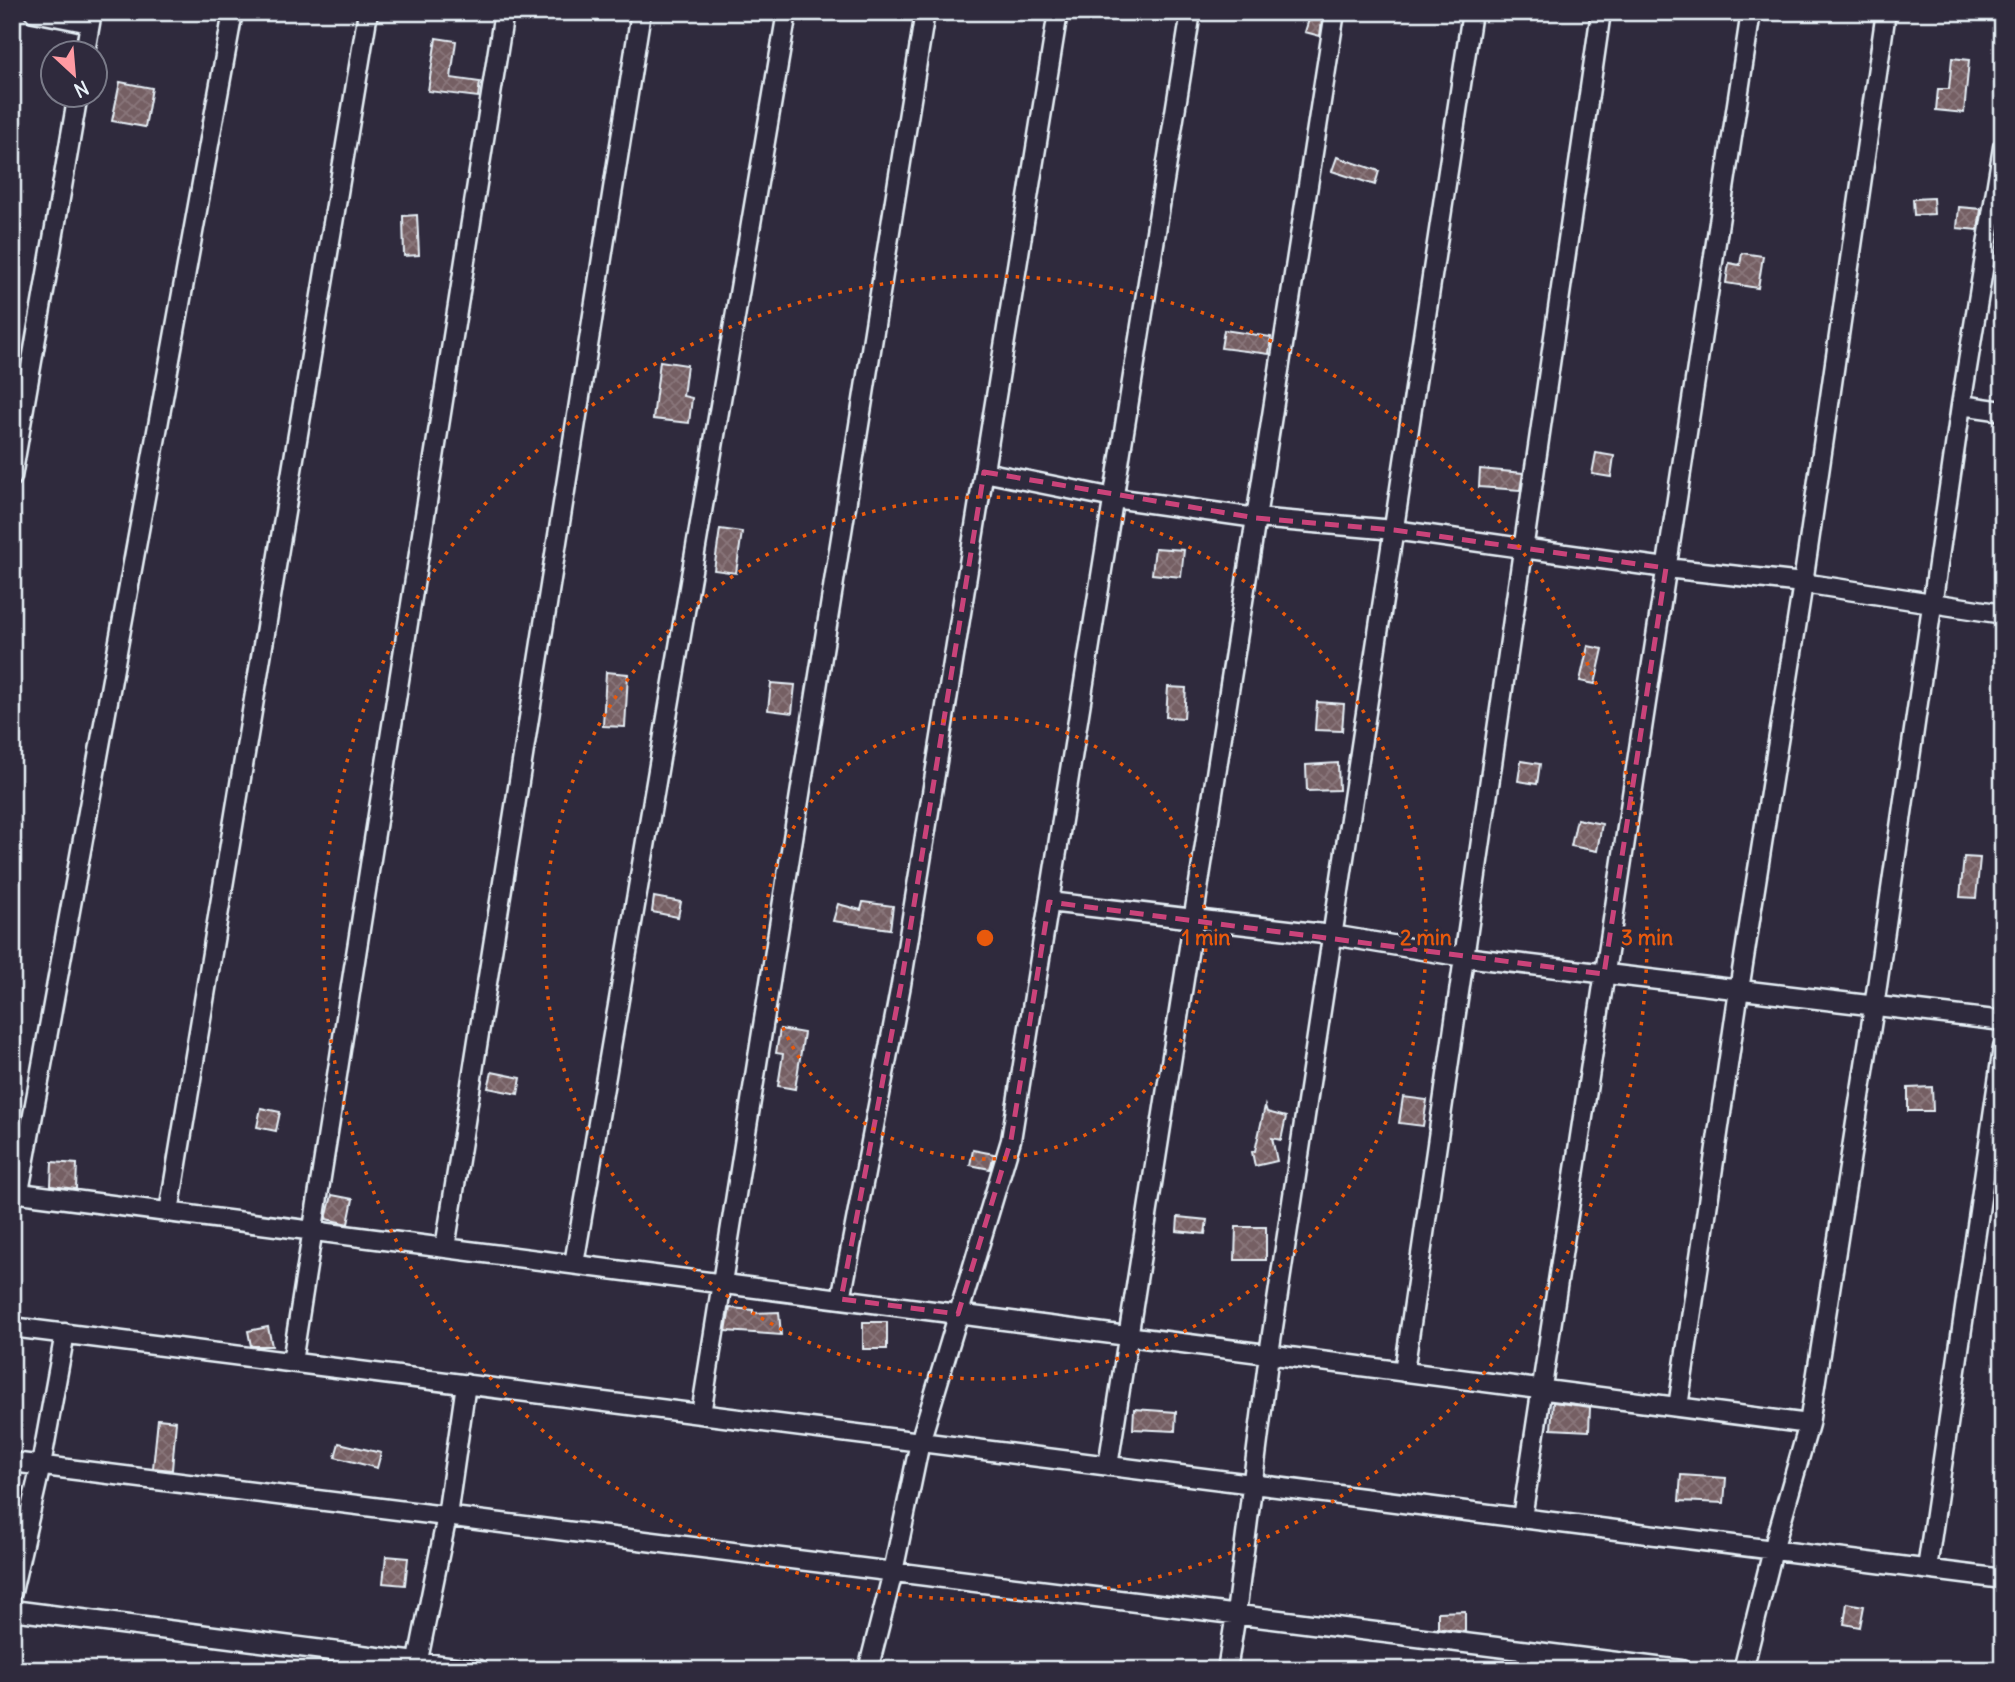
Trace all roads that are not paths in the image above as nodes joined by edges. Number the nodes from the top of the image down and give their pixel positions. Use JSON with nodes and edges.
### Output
{"nodes":[{"id":1,"x":34,"y":12,"type":"edge"},
{"id":2,"x":233,"y":12,"type":"edge"},
{"id":3,"x":368,"y":12,"type":"edge"},
{"id":4,"x":504,"y":12,"type":"edge"},
{"id":5,"x":641,"y":12,"type":"edge"},
{"id":6,"x":787,"y":12,"type":"edge"},
{"id":7,"x":925,"y":12,"type":"edge"},
{"id":8,"x":1058,"y":12,"type":"edge"},
{"id":9,"x":1191,"y":12,"type":"edge"},
{"id":10,"x":1335,"y":12,"type":"edge"},
{"id":11,"x":1472,"y":12,"type":"edge"},
{"id":12,"x":1601,"y":12,"type":"edge"},
{"id":13,"x":1751,"y":12,"type":"edge"},
{"id":14,"x":1886,"y":12,"type":"edge"},
{"id":15,"x":91,"y":17,"type":"edge"},
{"id":16,"x":87,"y":38,"type":"edge"},
{"id":17,"x":76,"y":108,"type":"edge"},
{"id":18,"x":2003,"y":148,"type":"edge"},
{"id":19,"x":1961,"y":405,"type":"junction"},
{"id":20,"x":2003,"y":411,"type":"edge"},
{"id":21,"x":13,"y":470,"type":"edge"},
{"id":22,"x":984,"y":472,"type":"junction"},
{"id":23,"x":1114,"y":498,"type":"junction"},
{"id":24,"x":1256,"y":518,"type":"junction"},
{"id":25,"x":1394,"y":530,"type":"junction"},
{"id":26,"x":1523,"y":548,"type":"junction"},
{"id":27,"x":1666,"y":568,"type":"junction"},
{"id":28,"x":1803,"y":583,"type":"junction"},
{"id":29,"x":1933,"y":603,"type":"junction"},
{"id":30,"x":2003,"y":614,"type":"edge"},
{"id":31,"x":1049,"y":902,"type":"junction"},
{"id":32,"x":1193,"y":919,"type":"junction"},
{"id":33,"x":1332,"y":936,"type":"junction"},
{"id":34,"x":1464,"y":957,"type":"junction"},
{"id":35,"x":1604,"y":974,"type":"junction"},
{"id":36,"x":1739,"y":990,"type":"junction"},
{"id":37,"x":1874,"y":1007,"type":"junction"},
{"id":38,"x":2003,"y":1021,"type":"edge"},
{"id":39,"x":2003,"y":1047,"type":"edge"},
{"id":40,"x":1994,"y":1167,"type":"edge"},
{"id":41,"x":15,"y":1192,"type":"edge"},
{"id":42,"x":169,"y":1212,"type":"junction"},
{"id":43,"x":312,"y":1231,"type":"junction"},
{"id":44,"x":444,"y":1248,"type":"junction"},
{"id":45,"x":574,"y":1264,"type":"junction"},
{"id":46,"x":722,"y":1284,"type":"junction"},
{"id":47,"x":841,"y":1299,"type":"junction"},
{"id":48,"x":958,"y":1314,"type":"junction"},
{"id":49,"x":12,"y":1327,"type":"edge"},
{"id":50,"x":65,"y":1334,"type":"junction"},
{"id":51,"x":1128,"y":1336,"type":"junction"},
{"id":52,"x":1269,"y":1354,"type":"junction"},
{"id":53,"x":292,"y":1362,"type":"junction"},
{"id":54,"x":1404,"y":1372,"type":"junction"},
{"id":55,"x":466,"y":1384,"type":"junction"},
{"id":56,"x":1541,"y":1390,"type":"junction"},
{"id":57,"x":1678,"y":1407,"type":"junction"},
{"id":58,"x":701,"y":1414,"type":"junction"},
{"id":59,"x":1809,"y":1424,"type":"junction"},
{"id":60,"x":920,"y":1442,"type":"junction"},
{"id":61,"x":12,"y":1462,"type":"edge"},
{"id":62,"x":41,"y":1465,"type":"junction"},
{"id":63,"x":1108,"y":1466,"type":"junction"},
{"id":64,"x":1254,"y":1484,"type":"junction"},
{"id":65,"x":447,"y":1516,"type":"junction"},
{"id":66,"x":1522,"y":1518,"type":"junction"},
{"id":67,"x":1773,"y":1550,"type":"junction"},
{"id":68,"x":1927,"y":1569,"type":"junction"},
{"id":69,"x":893,"y":1572,"type":"junction"},
{"id":70,"x":2003,"y":1579,"type":"edge"},
{"id":71,"x":12,"y":1592,"type":"edge"},
{"id":72,"x":12,"y":1610,"type":"edge"},
{"id":73,"x":1236,"y":1614,"type":"junction"},
{"id":74,"x":417,"y":1666,"type":"edge"},
{"id":75,"x":480,"y":1670,"type":"edge"},
{"id":76,"x":868,"y":1670,"type":"edge"},
{"id":77,"x":1227,"y":1670,"type":"edge"},
{"id":78,"x":1681,"y":1670,"type":"edge"},
{"id":79,"x":1743,"y":1670,"type":"edge"}],
"edges":[{"from":1,"to":15,"type":"street"},
{"from":2,"to":41,"type":"street"},
{"from":3,"to":42,"type":"street"},
{"from":4,"to":43,"type":"street"},
{"from":5,"to":44,"type":"street"},
{"from":6,"to":45,"type":"street"},
{"from":7,"to":46,"type":"street"},
{"from":8,"to":22,"type":"street"},
{"from":9,"to":23,"type":"street"},
{"from":10,"to":24,"type":"street"},
{"from":11,"to":25,"type":"street"},
{"from":12,"to":26,"type":"street"},
{"from":13,"to":27,"type":"street"},
{"from":14,"to":28,"type":"street"},
{"from":15,"to":16,"type":"street"},
{"from":17,"to":21,"type":"street"},
{"from":18,"to":19,"type":"street"},
{"from":19,"to":20,"type":"street"},
{"from":19,"to":29,"type":"street"},
{"from":22,"to":23,"type":"street"},
{"from":22,"to":47,"type":"street"},
{"from":23,"to":24,"type":"street"},
{"from":23,"to":31,"type":"street"},
{"from":24,"to":25,"type":"street"},
{"from":24,"to":32,"type":"street"},
{"from":25,"to":26,"type":"street"},
{"from":25,"to":33,"type":"street"},
{"from":26,"to":27,"type":"street"},
{"from":26,"to":34,"type":"street"},
{"from":27,"to":28,"type":"street"},
{"from":27,"to":35,"type":"street"},
{"from":28,"to":29,"type":"street"},
{"from":28,"to":36,"type":"street"},
{"from":29,"to":30,"type":"street"},
{"from":29,"to":37,"type":"street"},
{"from":31,"to":32,"type":"street"},
{"from":31,"to":48,"type":"street"},
{"from":32,"to":33,"type":"street"},
{"from":32,"to":51,"type":"street"},
{"from":33,"to":34,"type":"street"},
{"from":33,"to":52,"type":"street"},
{"from":34,"to":35,"type":"street"},
{"from":34,"to":54,"type":"street"},
{"from":35,"to":36,"type":"street"},
{"from":35,"to":56,"type":"street"},
{"from":36,"to":37,"type":"street"},
{"from":36,"to":57,"type":"street"},
{"from":37,"to":38,"type":"street"},
{"from":37,"to":59,"type":"street"},
{"from":39,"to":40,"type":"street"},
{"from":40,"to":68,"type":"street"},
{"from":41,"to":42,"type":"street"},
{"from":42,"to":43,"type":"street"},
{"from":43,"to":44,"type":"street"},
{"from":43,"to":53,"type":"street"},
{"from":44,"to":45,"type":"street"},
{"from":45,"to":46,"type":"street"},
{"from":46,"to":47,"type":"street"},
{"from":46,"to":58,"type":"street"},
{"from":47,"to":48,"type":"street"},
{"from":48,"to":51,"type":"street"},
{"from":48,"to":60,"type":"street"},
{"from":49,"to":50,"type":"street"},
{"from":50,"to":53,"type":"street"},
{"from":50,"to":62,"type":"street"},
{"from":51,"to":52,"type":"street"},
{"from":51,"to":63,"type":"street"},
{"from":52,"to":54,"type":"street"},
{"from":52,"to":64,"type":"street"},
{"from":53,"to":55,"type":"street"},
{"from":54,"to":56,"type":"street"},
{"from":55,"to":58,"type":"street"},
{"from":55,"to":65,"type":"street"},
{"from":56,"to":57,"type":"street"},
{"from":56,"to":66,"type":"street"},
{"from":57,"to":59,"type":"street"},
{"from":58,"to":60,"type":"street"},
{"from":59,"to":67,"type":"street"},
{"from":60,"to":63,"type":"street"},
{"from":60,"to":69,"type":"street"},
{"from":61,"to":62,"type":"street"},
{"from":62,"to":65,"type":"street"},
{"from":62,"to":71,"type":"street"},
{"from":63,"to":64,"type":"street"},
{"from":64,"to":66,"type":"street"},
{"from":64,"to":73,"type":"street"},
{"from":65,"to":69,"type":"street"},
{"from":65,"to":74,"type":"street"},
{"from":66,"to":67,"type":"street"},
{"from":67,"to":68,"type":"street"},
{"from":67,"to":79,"type":"street"},
{"from":68,"to":70,"type":"street"},
{"from":69,"to":73,"type":"street"},
{"from":69,"to":76,"type":"street"},
{"from":72,"to":74,"type":"street"},
{"from":73,"to":77,"type":"street"},
{"from":73,"to":78,"type":"street"},
{"from":74,"to":75,"type":"street"}]}
